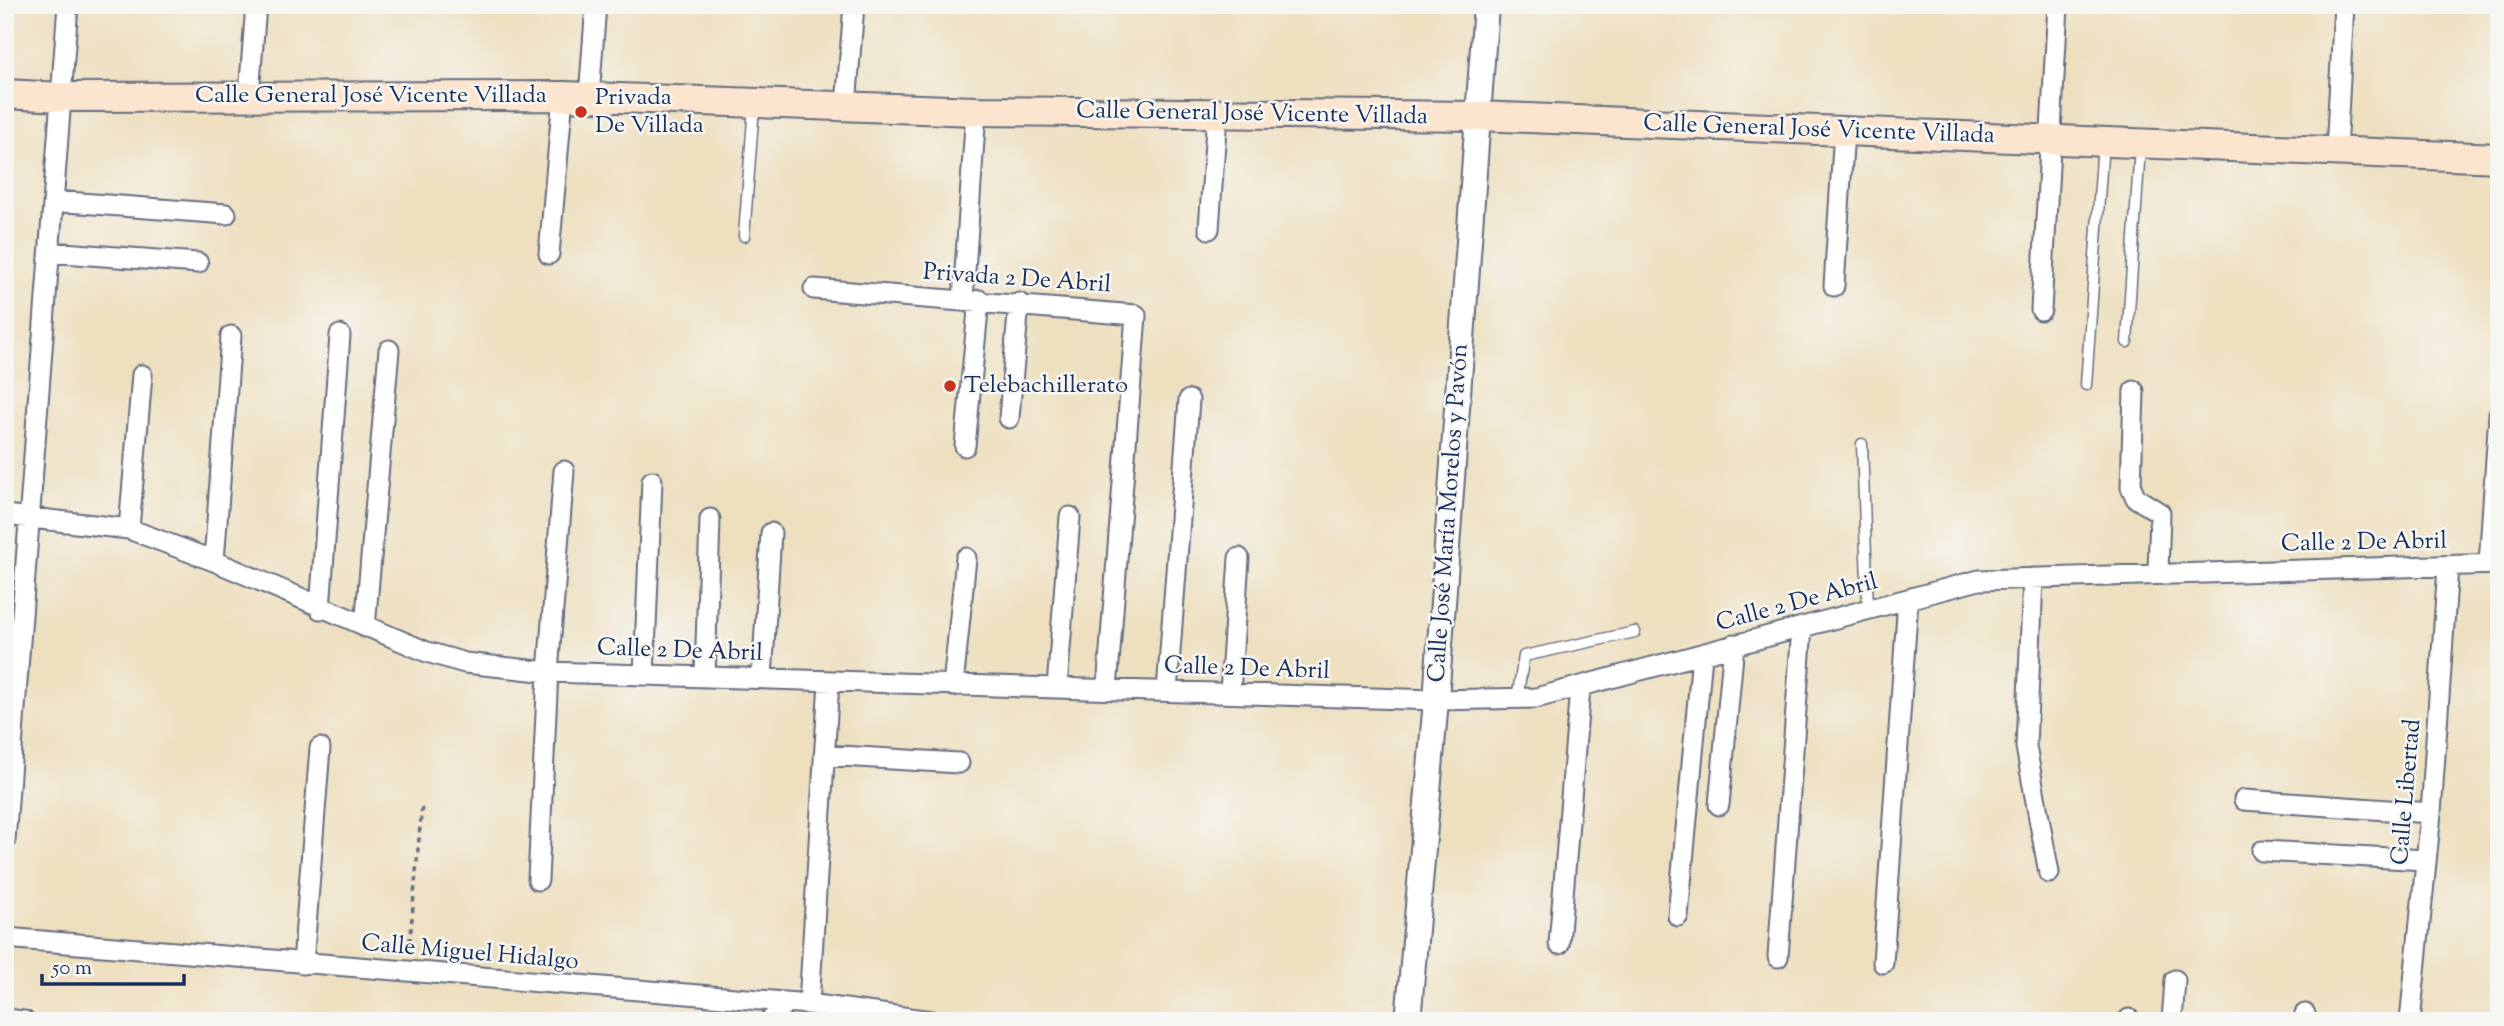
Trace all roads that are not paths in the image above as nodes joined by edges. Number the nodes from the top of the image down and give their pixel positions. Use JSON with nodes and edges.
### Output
{"nodes":[{"id":1,"x":68,"y":5,"type":"edge"},
{"id":2,"x":256,"y":5,"type":"edge"},
{"id":3,"x":596,"y":5,"type":"edge"},
{"id":4,"x":854,"y":5,"type":"edge"},
{"id":5,"x":1486,"y":5,"type":"edge"},
{"id":6,"x":2058,"y":5,"type":"edge"},
{"id":7,"x":2344,"y":5,"type":"edge"},
{"id":8,"x":5,"y":94,"type":"edge"},
{"id":9,"x":249,"y":95,"type":"junction"},
{"id":10,"x":61,"y":97,"type":"junction"},
{"id":11,"x":576,"y":97,"type":"junction"},
{"id":12,"x":754,"y":102,"type":"junction"},
{"id":13,"x":846,"y":106,"type":"junction"},
{"id":14,"x":976,"y":111,"type":"junction"},
{"id":15,"x":1217,"y":114,"type":"junction"},
{"id":16,"x":1477,"y":116,"type":"junction"},
{"id":17,"x":1844,"y":131,"type":"junction"},
{"id":18,"x":2051,"y":140,"type":"junction"},
{"id":19,"x":2103,"y":142,"type":"junction"},
{"id":20,"x":2140,"y":143,"type":"junction"},
{"id":21,"x":2336,"y":152,"type":"junction"},
{"id":22,"x":2499,"y":158,"type":"edge"},
{"id":23,"x":54,"y":201,"type":"junction"},
{"id":24,"x":226,"y":214,"type":"dead end"},
{"id":25,"x":1209,"y":229,"type":"dead end"},
{"id":26,"x":744,"y":236,"type":"dead end"},
{"id":27,"x":50,"y":252,"type":"junction"},
{"id":28,"x":549,"y":254,"type":"dead end"},
{"id":29,"x":198,"y":263,"type":"dead end"},
{"id":30,"x":1834,"y":286,"type":"dead end"},
{"id":31,"x":814,"y":289,"type":"dead end"},
{"id":32,"x":971,"y":300,"type":"junction"},
{"id":33,"x":1019,"y":303,"type":"junction"},
{"id":34,"x":2041,"y":310,"type":"dead end"},
{"id":35,"x":340,"y":335,"type":"dead end"},
{"id":36,"x":231,"y":336,"type":"dead end"},
{"id":37,"x":2127,"y":342,"type":"dead end"},
{"id":38,"x":389,"y":350,"type":"dead end"},
{"id":39,"x":142,"y":375,"type":"dead end"},
{"id":40,"x":2087,"y":385,"type":"dead end"},
{"id":41,"x":2134,"y":391,"type":"dead end"},
{"id":42,"x":1189,"y":400,"type":"dead end"},
{"id":43,"x":2499,"y":414,"type":"edge"},
{"id":44,"x":1009,"y":418,"type":"dead end"},
{"id":45,"x":1862,"y":444,"type":"dead end"},
{"id":46,"x":965,"y":446,"type":"dead end"},
{"id":47,"x":564,"y":471,"type":"dead end"},
{"id":48,"x":652,"y":481,"type":"dead end"},
{"id":49,"x":5,"y":515,"type":"edge"},
{"id":50,"x":27,"y":517,"type":"junction"},
{"id":51,"x":1070,"y":517,"type":"dead end"},
{"id":52,"x":710,"y":519,"type":"dead end"},
{"id":53,"x":129,"y":529,"type":"junction"},
{"id":54,"x":771,"y":533,"type":"dead end"},
{"id":55,"x":966,"y":558,"type":"dead end"},
{"id":56,"x":1239,"y":558,"type":"dead end"},
{"id":57,"x":214,"y":561,"type":"junction"},
{"id":58,"x":2494,"y":564,"type":"edge"},
{"id":59,"x":2448,"y":566,"type":"junction"},
{"id":60,"x":2158,"y":573,"type":"junction"},
{"id":61,"x":2033,"y":578,"type":"junction"},
{"id":62,"x":1908,"y":599,"type":"junction"},
{"id":63,"x":320,"y":608,"type":"junction"},
{"id":64,"x":1868,"y":611,"type":"junction"},
{"id":65,"x":12,"y":625,"type":"edge"},
{"id":66,"x":365,"y":627,"type":"junction"},
{"id":67,"x":1802,"y":627,"type":"junction"},
{"id":68,"x":1635,"y":632,"type":"dead end"},
{"id":69,"x":1734,"y":645,"type":"junction"},
{"id":70,"x":1702,"y":654,"type":"junction"},
{"id":71,"x":548,"y":672,"type":"junction"},
{"id":72,"x":644,"y":675,"type":"junction"},
{"id":73,"x":705,"y":676,"type":"junction"},
{"id":74,"x":762,"y":678,"type":"junction"},
{"id":75,"x":829,"y":681,"type":"junction"},
{"id":76,"x":953,"y":686,"type":"junction"},
{"id":77,"x":1057,"y":688,"type":"junction"},
{"id":78,"x":1580,"y":688,"type":"junction"},
{"id":79,"x":10,"y":689,"type":"edge"},
{"id":80,"x":1107,"y":689,"type":"junction"},
{"id":81,"x":1167,"y":691,"type":"junction"},
{"id":82,"x":1230,"y":693,"type":"junction"},
{"id":83,"x":1436,"y":700,"type":"junction"},
{"id":84,"x":1517,"y":700,"type":"junction"},
{"id":85,"x":320,"y":748,"type":"dead end"},
{"id":86,"x":824,"y":755,"type":"junction"},
{"id":87,"x":959,"y":764,"type":"dead end"},
{"id":88,"x":2244,"y":800,"type":"dead end"},
{"id":89,"x":7,"y":802,"type":"edge"},
{"id":90,"x":1719,"y":805,"type":"dead end"},
{"id":91,"x":2431,"y":813,"type":"junction"},
{"id":92,"x":5,"y":841,"type":"edge"},
{"id":93,"x":2262,"y":851,"type":"dead end"},
{"id":94,"x":2426,"y":860,"type":"junction"},
{"id":95,"x":2049,"y":873,"type":"dead end"},
{"id":96,"x":538,"y":880,"type":"dead end"},
{"id":97,"x":1678,"y":916,"type":"dead end"},
{"id":98,"x":5,"y":938,"type":"edge"},
{"id":99,"x":1559,"y":944,"type":"dead end"},
{"id":100,"x":1778,"y":957,"type":"dead end"},
{"id":101,"x":1883,"y":963,"type":"dead end"},
{"id":102,"x":303,"y":964,"type":"junction"},
{"id":103,"x":2175,"y":979,"type":"dead end"},
{"id":104,"x":786,"y":1003,"type":"junction"},
{"id":105,"x":809,"y":1003,"type":"junction"},
{"id":106,"x":858,"y":1015,"type":"edge"},
{"id":107,"x":5,"y":1019,"type":"edge"},
{"id":108,"x":24,"y":1021,"type":"edge"},
{"id":109,"x":770,"y":1021,"type":"edge"},
{"id":110,"x":931,"y":1021,"type":"edge"},
{"id":111,"x":1408,"y":1021,"type":"edge"},
{"id":112,"x":2172,"y":1021,"type":"edge"},
{"id":113,"x":2410,"y":1021,"type":"edge"}],
"edges":[{"from":1,"to":10,"type":"street"},
{"from":2,"to":9,"type":"street"},
{"from":3,"to":11,"type":"street"},
{"from":4,"to":13,"type":"street"},
{"from":5,"to":16,"type":"street","name":"Calle José María Morelos y Pavón"},
{"from":6,"to":18,"type":"street"},
{"from":7,"to":21,"type":"street"},
{"from":8,"to":10,"type":"main road","name":"Calle General José Vicente Villada"},
{"from":9,"to":10,"type":"main road","name":"Calle General José Vicente Villada"},
{"from":9,"to":11,"type":"main road","name":"Calle General José Vicente Villada"},
{"from":10,"to":23,"type":"street"},
{"from":11,"to":12,"type":"main road","name":"Calle General José Vicente Villada"},
{"from":11,"to":28,"type":"street"},
{"from":12,"to":13,"type":"main road","name":"Calle General José Vicente Villada"},
{"from":12,"to":26,"type":"lane"},
{"from":13,"to":14,"type":"main road","name":"Calle General José Vicente Villada"},
{"from":14,"to":15,"type":"main road","name":"Calle General José Vicente Villada"},
{"from":14,"to":32,"type":"street"},
{"from":15,"to":16,"type":"main road","name":"Calle General José Vicente Villada"},
{"from":15,"to":25,"type":"street"},
{"from":16,"to":17,"type":"main road","name":"Calle General José Vicente Villada"},
{"from":16,"to":83,"type":"street","name":"Calle José María Morelos y Pavón"},
{"from":17,"to":18,"type":"main road","name":"Calle General José Vicente Villada"},
{"from":17,"to":30,"type":"street"},
{"from":18,"to":19,"type":"main road","name":"Calle General José Vicente Villada"},
{"from":18,"to":34,"type":"street"},
{"from":19,"to":20,"type":"main road","name":"Calle General José Vicente Villada"},
{"from":19,"to":40,"type":"lane"},
{"from":20,"to":21,"type":"main road","name":"Calle General José Vicente Villada"},
{"from":20,"to":37,"type":"lane"},
{"from":21,"to":22,"type":"main road","name":"Calle General José Vicente Villada"},
{"from":23,"to":24,"type":"street"},
{"from":23,"to":27,"type":"street"},
{"from":27,"to":29,"type":"street"},
{"from":27,"to":50,"type":"street"},
{"from":31,"to":32,"type":"street","name":"Privada 2 De Abril"},
{"from":32,"to":33,"type":"street","name":"Privada 2 De Abril"},
{"from":32,"to":46,"type":"street"},
{"from":33,"to":44,"type":"street"},
{"from":33,"to":80,"type":"street","name":"Privada 2 De Abril"},
{"from":35,"to":63,"type":"street"},
{"from":36,"to":57,"type":"street"},
{"from":38,"to":66,"type":"street"},
{"from":39,"to":53,"type":"street"},
{"from":41,"to":60,"type":"street"},
{"from":42,"to":81,"type":"street"},
{"from":43,"to":58,"type":"street"},
{"from":45,"to":64,"type":"lane"},
{"from":47,"to":71,"type":"street"},
{"from":48,"to":72,"type":"street"},
{"from":49,"to":50,"type":"street","name":"Calle 2 De Abril"},
{"from":50,"to":53,"type":"street","name":"Calle 2 De Abril"},
{"from":50,"to":65,"type":"street"},
{"from":51,"to":77,"type":"street"},
{"from":52,"to":73,"type":"street"},
{"from":53,"to":57,"type":"street","name":"Calle 2 De Abril"},
{"from":54,"to":74,"type":"street"},
{"from":55,"to":76,"type":"street"},
{"from":56,"to":82,"type":"street"},
{"from":57,"to":63,"type":"street","name":"Calle 2 De Abril"},
{"from":58,"to":59,"type":"street","name":"Calle 2 De Abril"},
{"from":59,"to":60,"type":"street","name":"Calle 2 De Abril"},
{"from":59,"to":91,"type":"street","name":"Calle Libertad"},
{"from":60,"to":61,"type":"street","name":"Calle 2 De Abril"},
{"from":61,"to":62,"type":"street","name":"Calle 2 De Abril"},
{"from":61,"to":95,"type":"street"},
{"from":62,"to":64,"type":"street","name":"Calle 2 De Abril"},
{"from":62,"to":101,"type":"street"},
{"from":63,"to":66,"type":"street","name":"Calle 2 De Abril"},
{"from":64,"to":67,"type":"street","name":"Calle 2 De Abril"},
{"from":65,"to":79,"type":"street"},
{"from":66,"to":71,"type":"street","name":"Calle 2 De Abril"},
{"from":67,"to":69,"type":"street","name":"Calle 2 De Abril"},
{"from":67,"to":100,"type":"street"},
{"from":68,"to":84,"type":"lane"},
{"from":69,"to":70,"type":"street","name":"Calle 2 De Abril"},
{"from":69,"to":90,"type":"street"},
{"from":70,"to":78,"type":"street","name":"Calle 2 De Abril"},
{"from":70,"to":97,"type":"street"},
{"from":71,"to":72,"type":"street","name":"Calle 2 De Abril"},
{"from":71,"to":96,"type":"street"},
{"from":72,"to":73,"type":"street","name":"Calle 2 De Abril"},
{"from":73,"to":74,"type":"street","name":"Calle 2 De Abril"},
{"from":74,"to":75,"type":"street","name":"Calle 2 De Abril"},
{"from":75,"to":76,"type":"street","name":"Calle 2 De Abril"},
{"from":75,"to":86,"type":"street"},
{"from":76,"to":77,"type":"street","name":"Calle 2 De Abril"},
{"from":77,"to":80,"type":"street","name":"Calle 2 De Abril"},
{"from":78,"to":84,"type":"street","name":"Calle 2 De Abril"},
{"from":78,"to":99,"type":"street"},
{"from":79,"to":89,"type":"street"},
{"from":80,"to":81,"type":"street","name":"Calle 2 De Abril"},
{"from":81,"to":82,"type":"street","name":"Calle 2 De Abril"},
{"from":82,"to":83,"type":"street","name":"Calle 2 De Abril"},
{"from":83,"to":84,"type":"street","name":"Calle 2 De Abril"},
{"from":83,"to":111,"type":"street","name":"Calle José María Morelos y Pavón"},
{"from":85,"to":102,"type":"street"},
{"from":86,"to":87,"type":"street"},
{"from":86,"to":105,"type":"street"},
{"from":88,"to":91,"type":"street"},
{"from":89,"to":92,"type":"street"},
{"from":91,"to":94,"type":"street","name":"Calle Libertad"},
{"from":93,"to":94,"type":"street"},
{"from":94,"to":113,"type":"street","name":"Calle Libertad"},
{"from":98,"to":102,"type":"street","name":"Calle Miguel Hidalgo"},
{"from":102,"to":104,"type":"street","name":"Calle Miguel Hidalgo"},
{"from":103,"to":112,"type":"street"},
{"from":104,"to":105,"type":"street","name":"Calle Miguel Hidalgo"},
{"from":104,"to":109,"type":"street"},
{"from":105,"to":106,"type":"street","name":"Calle Miguel Hidalgo"},
{"from":106,"to":110,"type":"street","name":"Calle Miguel Hidalgo"},
{"from":107,"to":108,"type":"street"}]}
